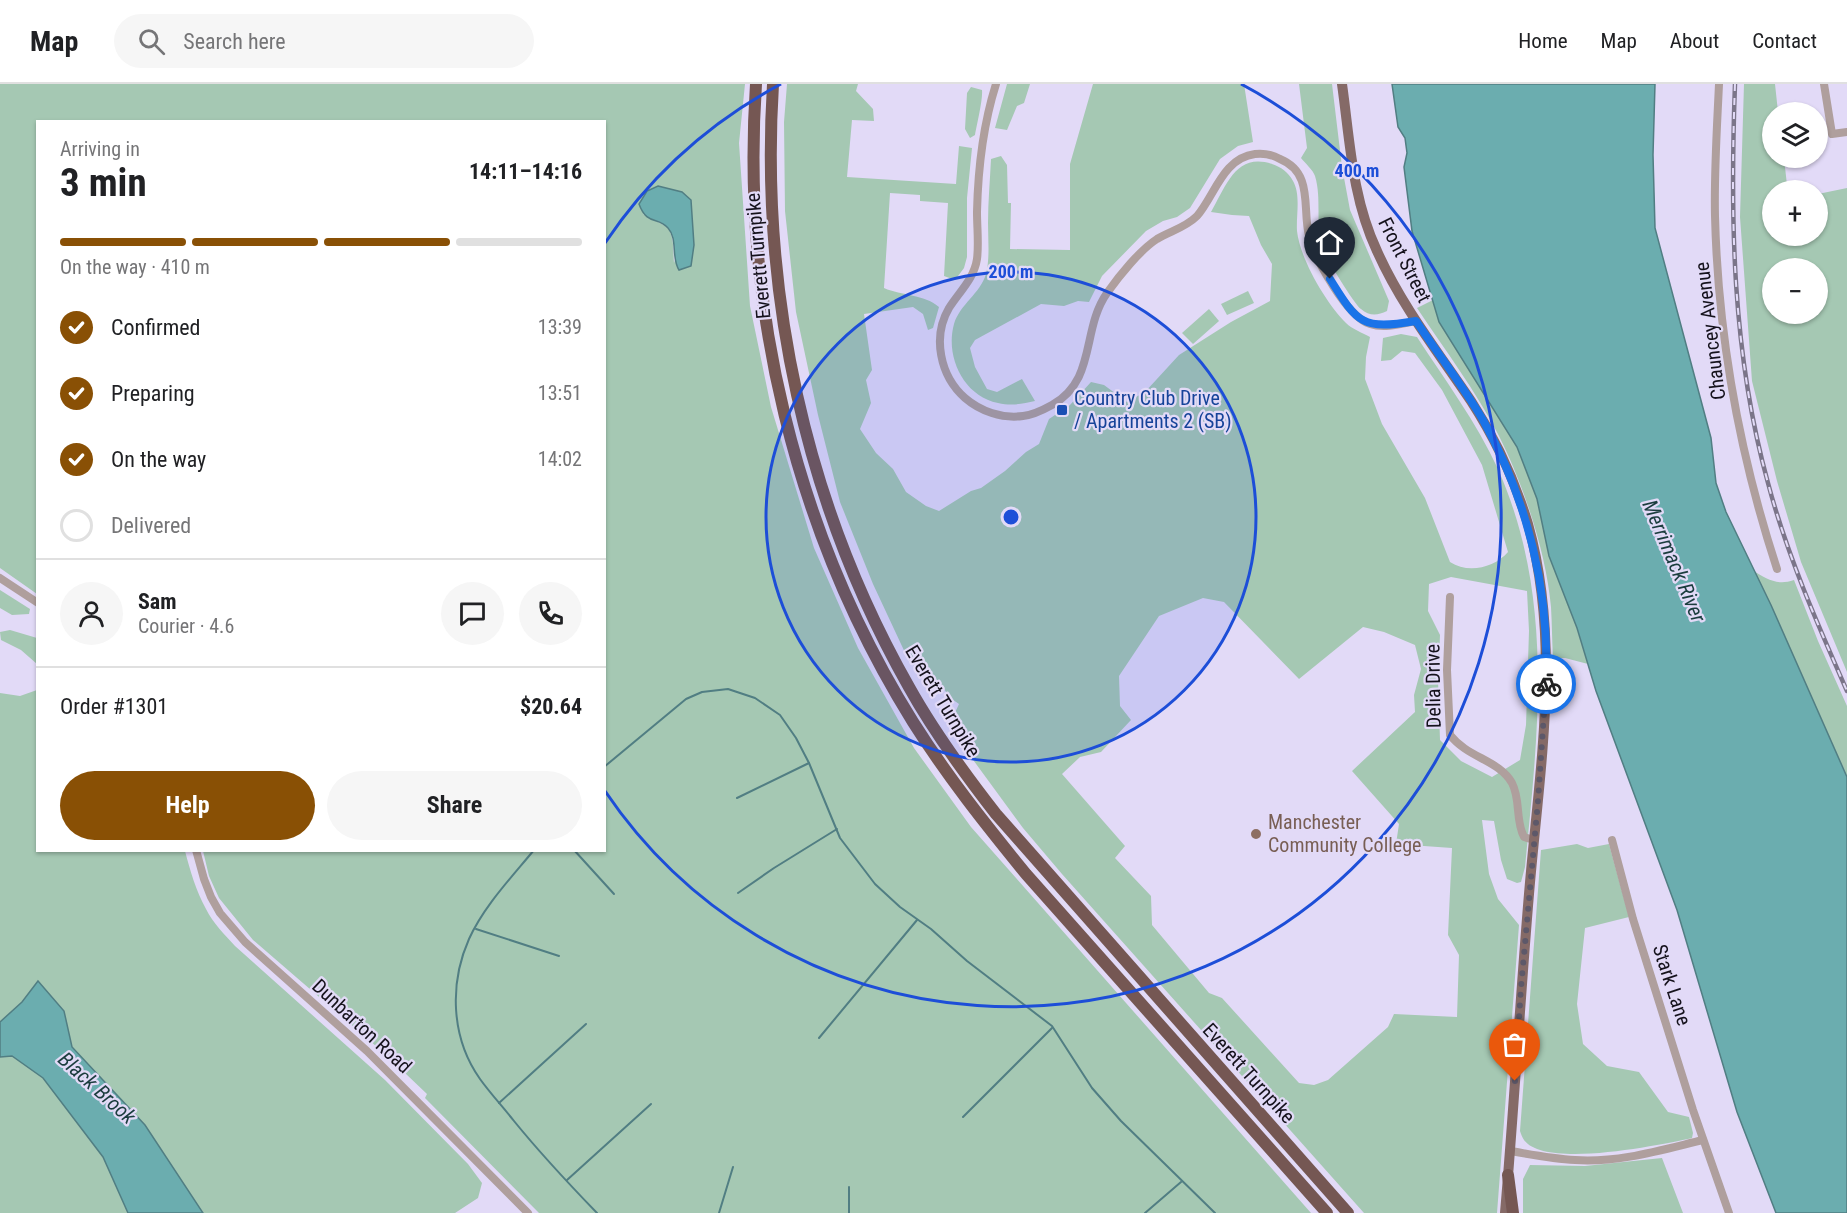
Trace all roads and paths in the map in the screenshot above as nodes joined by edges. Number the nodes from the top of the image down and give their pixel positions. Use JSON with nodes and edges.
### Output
{"nodes":[{"id":1,"x":756,"y":84,"type":"edge"},
{"id":2,"x":773,"y":84,"type":"edge"},
{"id":3,"x":996,"y":84,"type":"edge"},
{"id":4,"x":1342,"y":84,"type":"edge"},
{"id":5,"x":1719,"y":84,"type":"edge"},
{"id":6,"x":1824,"y":84,"type":"edge"},
{"id":7,"x":1847,"y":132,"type":"edge"},
{"id":8,"x":1416,"y":321,"type":"junction"},
{"id":9,"x":1777,"y":569,"type":"dead end"},
{"id":10,"x":0,"y":578,"type":"edge"},
{"id":11,"x":1450,"y":597,"type":"dead end"},
{"id":12,"x":36,"y":602,"type":"edge"},
{"id":13,"x":1534,"y":840,"type":"junction"},
{"id":14,"x":1612,"y":840,"type":"dead end"},
{"id":15,"x":197,"y":852,"type":"edge"},
{"id":16,"x":1702,"y":1140,"type":"junction"},
{"id":17,"x":1511,"y":1151,"type":"junction"},
{"id":18,"x":1508,"y":1175,"type":"junction"},
{"id":19,"x":528,"y":1213,"type":"edge"},
{"id":20,"x":1327,"y":1213,"type":"edge"},
{"id":21,"x":1347,"y":1213,"type":"edge"},
{"id":22,"x":1505,"y":1213,"type":"edge"},
{"id":23,"x":1513,"y":1213,"type":"edge"},
{"id":24,"x":1729,"y":1213,"type":"edge"}],
"edges":[{"from":1,"to":20,"type":"highway","name":"Everett Turnpike"},
{"from":2,"to":21,"type":"highway","name":"Everett Turnpike"},
{"from":3,"to":8,"type":"street"},
{"from":4,"to":8,"type":"main road","name":"Front Street"},
{"from":5,"to":9,"type":"street","name":"Chauncey Avenue"},
{"from":6,"to":7,"type":"street"},
{"from":8,"to":13,"type":"main road","name":"Front Street"},
{"from":10,"to":12,"type":"street"},
{"from":11,"to":13,"type":"street","name":"Delia Drive"},
{"from":13,"to":17,"type":"main road","name":"Front Street"},
{"from":14,"to":16,"type":"street","name":"Stark Lane"},
{"from":15,"to":19,"type":"street","name":"Dunbarton Road"},
{"from":16,"to":17,"type":"street"},
{"from":16,"to":24,"type":"street","name":"Stark Lane"},
{"from":17,"to":18,"type":"main road","name":"Front Street"},
{"from":18,"to":22,"type":"main road","name":"Front Street"},
{"from":18,"to":23,"type":"highway"}]}
